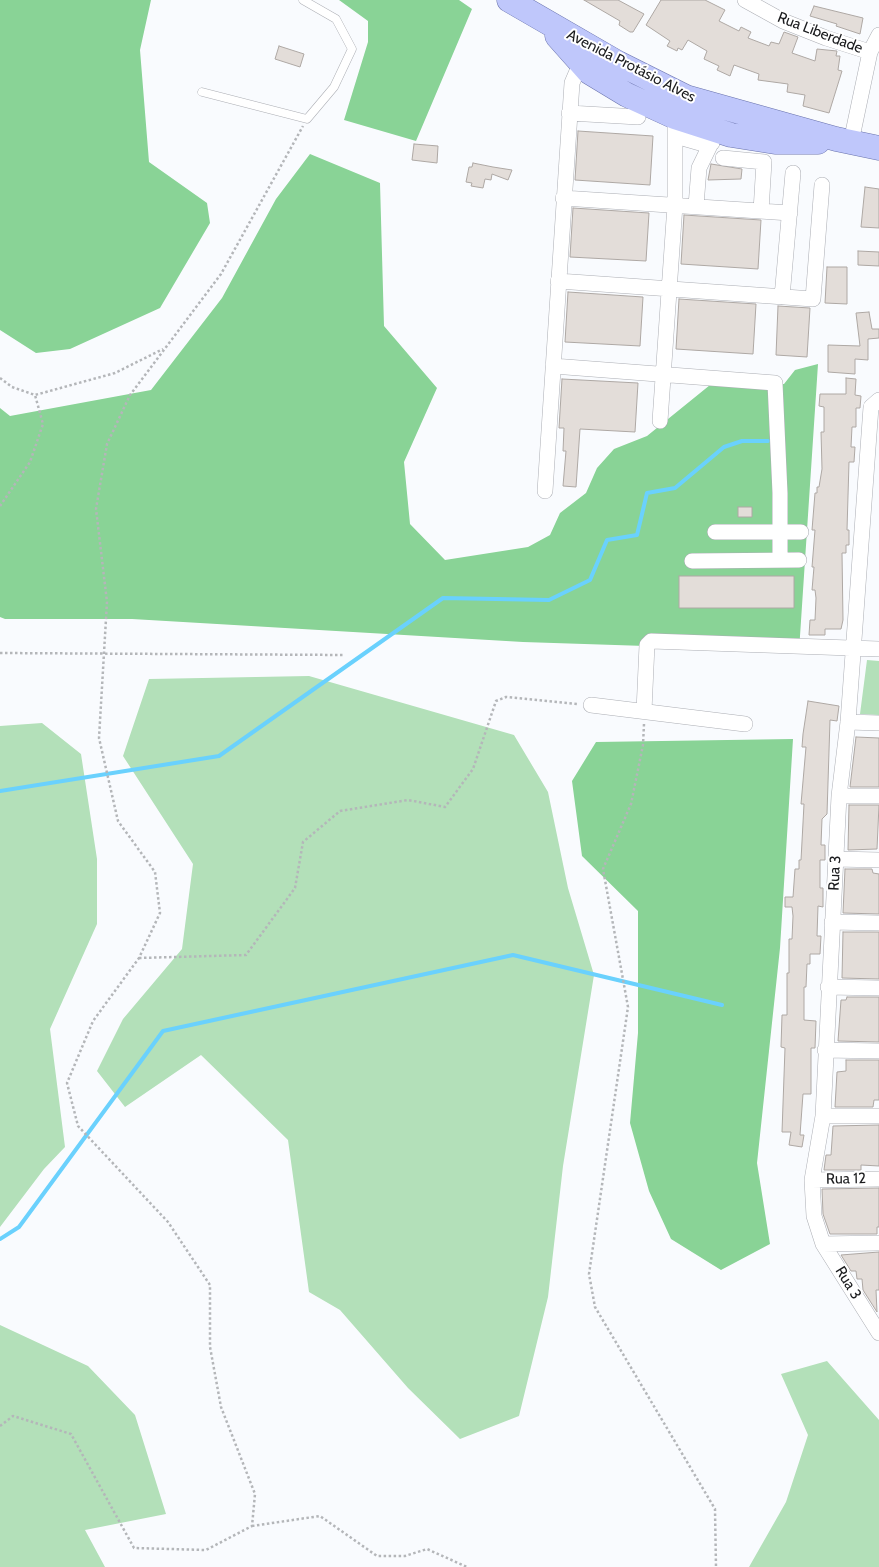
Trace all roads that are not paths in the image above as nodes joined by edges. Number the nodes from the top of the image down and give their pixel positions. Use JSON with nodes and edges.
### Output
{"nodes":[{"id":1,"x":303,"y":0,"type":"edge"},
{"id":2,"x":745,"y":0,"type":"edge"},
{"id":3,"x":516,"y":2,"type":"edge"},
{"id":4,"x":543,"y":20,"type":"junction"},
{"id":5,"x":879,"y":35,"type":"edge"},
{"id":6,"x":870,"y":52,"type":"junction"},
{"id":7,"x":580,"y":62,"type":"junction"},
{"id":8,"x":637,"y":73,"type":"junction"},
{"id":9,"x":202,"y":92,"type":"dead end"},
{"id":10,"x":626,"y":95,"type":"junction"},
{"id":11,"x":740,"y":112,"type":"junction"},
{"id":12,"x":569,"y":113,"type":"junction"},
{"id":13,"x":638,"y":117,"type":"dead end"},
{"id":14,"x":676,"y":123,"type":"junction"},
{"id":15,"x":720,"y":136,"type":"junction"},
{"id":16,"x":843,"y":141,"type":"junction"},
{"id":17,"x":879,"y":148,"type":"edge"},
{"id":18,"x":723,"y":158,"type":"dead end"},
{"id":19,"x":794,"y":173,"type":"dead end"},
{"id":20,"x":822,"y":185,"type":"dead end"},
{"id":21,"x":563,"y":198,"type":"junction"},
{"id":22,"x":675,"y":205,"type":"junction"},
{"id":23,"x":696,"y":206,"type":"junction"},
{"id":24,"x":761,"y":211,"type":"junction"},
{"id":25,"x":790,"y":213,"type":"junction"},
{"id":26,"x":558,"y":281,"type":"junction"},
{"id":27,"x":669,"y":290,"type":"junction"},
{"id":28,"x":782,"y":297,"type":"junction"},
{"id":29,"x":553,"y":366,"type":"junction"},
{"id":30,"x":664,"y":375,"type":"junction"},
{"id":31,"x":879,"y":400,"type":"edge"},
{"id":32,"x":660,"y":422,"type":"dead end"},
{"id":33,"x":544,"y":491,"type":"dead end"},
{"id":34,"x":716,"y":532,"type":"dead end"},
{"id":35,"x":780,"y":532,"type":"junction"},
{"id":36,"x":801,"y":532,"type":"dead end"},
{"id":37,"x":780,"y":560,"type":"junction"},
{"id":38,"x":798,"y":560,"type":"dead end"},
{"id":39,"x":692,"y":561,"type":"dead end"},
{"id":40,"x":854,"y":648,"type":"junction"},
{"id":41,"x":879,"y":649,"type":"edge"},
{"id":42,"x":591,"y":705,"type":"road end"},
{"id":43,"x":644,"y":711,"type":"junction"},
{"id":44,"x":848,"y":722,"type":"junction"},
{"id":45,"x":879,"y":723,"type":"edge"},
{"id":46,"x":746,"y":724,"type":"dead end"},
{"id":47,"x":838,"y":796,"type":"junction"},
{"id":48,"x":879,"y":796,"type":"edge"},
{"id":49,"x":836,"y":859,"type":"junction"},
{"id":50,"x":879,"y":860,"type":"edge"},
{"id":51,"x":832,"y":922,"type":"junction"},
{"id":52,"x":879,"y":923,"type":"edge"},
{"id":53,"x":828,"y":987,"type":"junction"},
{"id":54,"x":879,"y":988,"type":"edge"},
{"id":55,"x":825,"y":1050,"type":"junction"},
{"id":56,"x":879,"y":1051,"type":"edge"},
{"id":57,"x":823,"y":1116,"type":"junction"},
{"id":58,"x":879,"y":1116,"type":"edge"},
{"id":59,"x":879,"y":1179,"type":"edge"},
{"id":60,"x":812,"y":1180,"type":"junction"},
{"id":61,"x":823,"y":1244,"type":"junction"},
{"id":62,"x":879,"y":1244,"type":"edge"},
{"id":63,"x":863,"y":1308,"type":"junction"},
{"id":64,"x":879,"y":1308,"type":"edge"},
{"id":65,"x":879,"y":1333,"type":"edge"}],
"edges":[{"from":1,"to":9,"type":"lane"},
{"from":2,"to":6,"type":"street","name":"Rua Liberdade"},
{"from":3,"to":4,"type":"main road","name":"Avenida Protásio Alves"},
{"from":4,"to":7,"type":"main road","name":"Avenida Protásio Alves"},
{"from":4,"to":8,"type":"main road","name":"Avenida Protásio Alves"},
{"from":5,"to":6,"type":"street"},
{"from":6,"to":16,"type":"street"},
{"from":7,"to":10,"type":"main road","name":"Avenida Protásio Alves"},
{"from":7,"to":12,"type":"street"},
{"from":8,"to":10,"type":"main road"},
{"from":8,"to":11,"type":"main road","name":"Avenida Protásio Alves"},
{"from":10,"to":14,"type":"main road","name":"Avenida Protásio Alves"},
{"from":11,"to":15,"type":"main road"},
{"from":11,"to":16,"type":"main road","name":"Avenida Protásio Alves"},
{"from":12,"to":13,"type":"street"},
{"from":12,"to":21,"type":"street"},
{"from":14,"to":15,"type":"main road","name":"Avenida Protásio Alves"},
{"from":14,"to":22,"type":"street"},
{"from":15,"to":16,"type":"main road","name":"Avenida Protásio Alves"},
{"from":15,"to":23,"type":"street"},
{"from":16,"to":17,"type":"main road","name":"Avenida Protásio Alves"},
{"from":18,"to":24,"type":"street"},
{"from":19,"to":25,"type":"street"},
{"from":20,"to":28,"type":"street"},
{"from":21,"to":22,"type":"street"},
{"from":21,"to":26,"type":"street"},
{"from":22,"to":23,"type":"street"},
{"from":22,"to":27,"type":"street"},
{"from":23,"to":24,"type":"street"},
{"from":24,"to":25,"type":"street"},
{"from":25,"to":28,"type":"street"},
{"from":26,"to":27,"type":"street"},
{"from":26,"to":29,"type":"street"},
{"from":27,"to":28,"type":"street"},
{"from":27,"to":30,"type":"street"},
{"from":29,"to":30,"type":"street"},
{"from":29,"to":33,"type":"street"},
{"from":30,"to":32,"type":"street"},
{"from":30,"to":35,"type":"street"},
{"from":31,"to":40,"type":"street","name":"Rua 3"},
{"from":34,"to":35,"type":"street"},
{"from":35,"to":36,"type":"street"},
{"from":35,"to":37,"type":"street"},
{"from":37,"to":38,"type":"street"},
{"from":37,"to":39,"type":"street"},
{"from":40,"to":41,"type":"street"},
{"from":40,"to":43,"type":"street"},
{"from":40,"to":44,"type":"street","name":"Rua 3"},
{"from":42,"to":43,"type":"street"},
{"from":43,"to":46,"type":"street"},
{"from":44,"to":45,"type":"street"},
{"from":44,"to":47,"type":"street","name":"Rua 3"},
{"from":47,"to":48,"type":"street"},
{"from":47,"to":49,"type":"street","name":"Rua 3"},
{"from":49,"to":50,"type":"street"},
{"from":49,"to":51,"type":"street","name":"Rua 3"},
{"from":51,"to":52,"type":"street"},
{"from":51,"to":53,"type":"street","name":"Rua 3"},
{"from":53,"to":54,"type":"street"},
{"from":53,"to":55,"type":"street","name":"Rua 3"},
{"from":55,"to":56,"type":"street"},
{"from":55,"to":57,"type":"street","name":"Rua 3"},
{"from":57,"to":58,"type":"street"},
{"from":57,"to":60,"type":"street","name":"Rua 3"},
{"from":59,"to":60,"type":"street","name":"Rua 12"},
{"from":60,"to":61,"type":"street","name":"Rua 3"},
{"from":61,"to":62,"type":"street"},
{"from":61,"to":63,"type":"street","name":"Rua 3"},
{"from":63,"to":64,"type":"street"},
{"from":63,"to":65,"type":"street","name":"Rua 3"}]}
